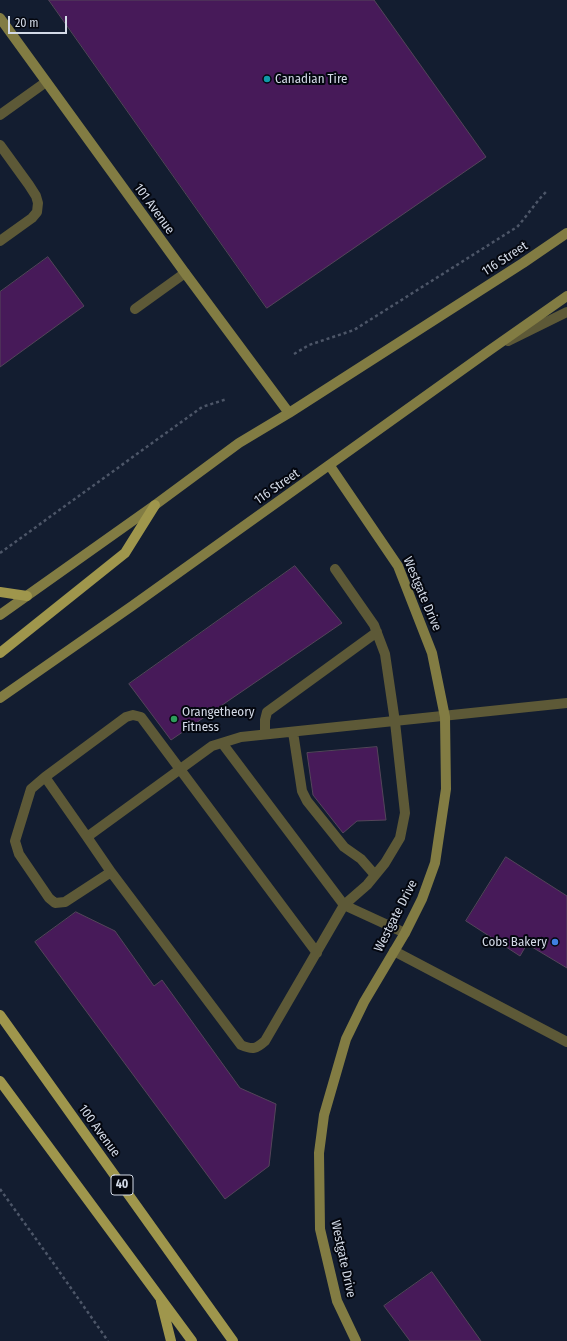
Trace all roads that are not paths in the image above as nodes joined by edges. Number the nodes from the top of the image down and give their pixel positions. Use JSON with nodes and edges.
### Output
{"nodes":[{"id":1,"x":0,"y":18,"type":"edge"},
{"id":2,"x":46,"y":82,"type":"junction"},
{"id":3,"x":0,"y":115,"type":"edge"},
{"id":4,"x":0,"y":145,"type":"edge"},
{"id":5,"x":567,"y":233,"type":"edge"},
{"id":6,"x":0,"y":241,"type":"edge"},
{"id":7,"x":185,"y":273,"type":"junction"},
{"id":8,"x":567,"y":296,"type":"edge"},
{"id":9,"x":135,"y":309,"type":"dead end"},
{"id":10,"x":567,"y":312,"type":"edge"},
{"id":11,"x":490,"y":350,"type":"junction"},
{"id":12,"x":289,"y":413,"type":"junction"},
{"id":13,"x":330,"y":466,"type":"junction"},
{"id":14,"x":155,"y":505,"type":"junction"},
{"id":15,"x":335,"y":569,"type":"dead end"},
{"id":16,"x":0,"y":592,"type":"edge"},
{"id":17,"x":26,"y":596,"type":"junction"},
{"id":18,"x":0,"y":615,"type":"edge"},
{"id":19,"x":377,"y":632,"type":"junction"},
{"id":20,"x":0,"y":653,"type":"edge"},
{"id":21,"x":0,"y":698,"type":"edge"},
{"id":22,"x":567,"y":703,"type":"edge"},
{"id":23,"x":445,"y":717,"type":"junction"},
{"id":24,"x":395,"y":722,"type":"junction"},
{"id":25,"x":293,"y":732,"type":"junction"},
{"id":26,"x":265,"y":734,"type":"junction"},
{"id":27,"x":222,"y":743,"type":"junction"},
{"id":28,"x":181,"y":769,"type":"junction"},
{"id":29,"x":45,"y":777,"type":"junction"},
{"id":30,"x":87,"y":837,"type":"junction"},
{"id":31,"x":111,"y":872,"type":"junction"},
{"id":32,"x":375,"y":876,"type":"junction"},
{"id":33,"x":344,"y":905,"type":"junction"},
{"id":34,"x":405,"y":933,"type":"junction"},
{"id":35,"x":394,"y":951,"type":"junction"},
{"id":36,"x":317,"y":953,"type":"junction"},
{"id":37,"x":0,"y":1008,"type":"edge"},
{"id":38,"x":0,"y":1015,"type":"edge"},
{"id":39,"x":10,"y":1029,"type":"junction"},
{"id":40,"x":567,"y":1042,"type":"edge"},
{"id":41,"x":0,"y":1081,"type":"edge"},
{"id":42,"x":159,"y":1296,"type":"junction"},
{"id":43,"x":171,"y":1341,"type":"edge"},
{"id":44,"x":192,"y":1341,"type":"edge"},
{"id":45,"x":233,"y":1341,"type":"edge"},
{"id":46,"x":356,"y":1341,"type":"edge"}],
"edges":[{"from":1,"to":2,"type":"street","name":"101 Avenue"},
{"from":2,"to":3,"type":"lane"},
{"from":2,"to":7,"type":"street","name":"101 Avenue"},
{"from":4,"to":6,"type":"lane"},
{"from":5,"to":12,"type":"street","name":"116 Street"},
{"from":7,"to":9,"type":"lane"},
{"from":7,"to":12,"type":"street","name":"101 Avenue"},
{"from":8,"to":11,"type":"street","name":"116 Street"},
{"from":10,"to":11,"type":"lane"},
{"from":11,"to":13,"type":"street","name":"116 Street"},
{"from":12,"to":14,"type":"street","name":"116 Street"},
{"from":13,"to":21,"type":"street","name":"116 Street"},
{"from":13,"to":23,"type":"street","name":"Westgate Drive"},
{"from":14,"to":17,"type":"street","name":"116 Street"},
{"from":14,"to":20,"type":"main road"},
{"from":15,"to":19,"type":"lane"},
{"from":16,"to":17,"type":"main road"},
{"from":17,"to":18,"type":"street","name":"116 Street"},
{"from":19,"to":24,"type":"lane"},
{"from":19,"to":26,"type":"lane"},
{"from":22,"to":23,"type":"lane"},
{"from":23,"to":24,"type":"lane"},
{"from":23,"to":34,"type":"street","name":"Westgate Drive"},
{"from":24,"to":25,"type":"lane"},
{"from":24,"to":32,"type":"lane"},
{"from":25,"to":26,"type":"lane"},
{"from":25,"to":32,"type":"lane"},
{"from":26,"to":27,"type":"lane"},
{"from":27,"to":28,"type":"lane"},
{"from":27,"to":33,"type":"lane"},
{"from":28,"to":29,"type":"lane"},
{"from":28,"to":30,"type":"lane"},
{"from":28,"to":36,"type":"lane"},
{"from":29,"to":30,"type":"lane"},
{"from":29,"to":31,"type":"lane"},
{"from":30,"to":31,"type":"lane"},
{"from":31,"to":36,"type":"lane"},
{"from":32,"to":33,"type":"lane"},
{"from":33,"to":34,"type":"lane"},
{"from":33,"to":36,"type":"lane"},
{"from":34,"to":35,"type":"street","name":"Westgate Drive"},
{"from":35,"to":40,"type":"lane"},
{"from":35,"to":46,"type":"street","name":"Westgate Drive"},
{"from":37,"to":39,"type":"main road"},
{"from":38,"to":39,"type":"main road","name":"100 Avenue","number":"40"},
{"from":39,"to":45,"type":"main road","name":"100 Avenue","number":"40"},
{"from":41,"to":42,"type":"main road"},
{"from":42,"to":43,"type":"main road"},
{"from":42,"to":44,"type":"main road"}]}
